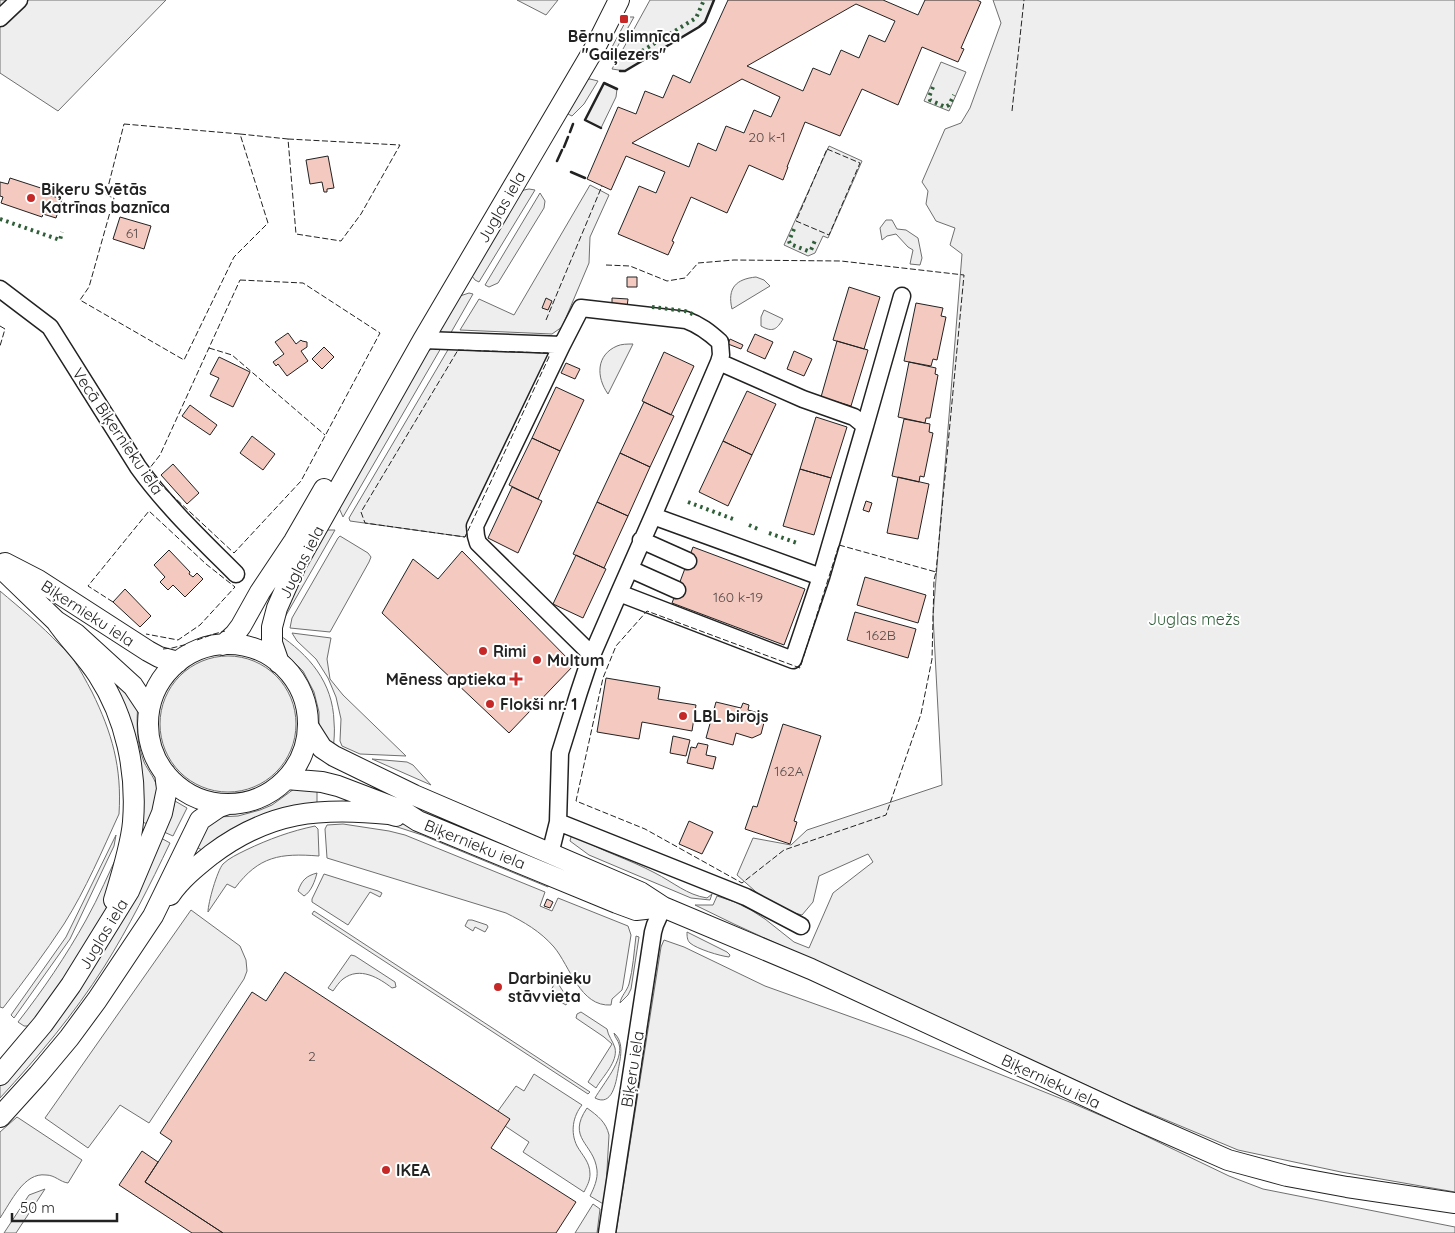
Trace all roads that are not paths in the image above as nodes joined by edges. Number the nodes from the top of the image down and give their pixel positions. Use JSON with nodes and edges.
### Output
{"nodes":[{"id":1,"x":19,"y":0,"type":"edge"},
{"id":2,"x":619,"y":0,"type":"edge"},
{"id":3,"x":0,"y":18,"type":"edge"},
{"id":4,"x":0,"y":289,"type":"edge"},
{"id":5,"x":902,"y":296,"type":"dead end"},
{"id":6,"x":423,"y":340,"type":"junction"},
{"id":7,"x":562,"y":345,"type":"junction"},
{"id":8,"x":719,"y":362,"type":"junction"},
{"id":9,"x":381,"y":414,"type":"junction"},
{"id":10,"x":865,"y":426,"type":"junction"},
{"id":11,"x":653,"y":516,"type":"junction"},
{"id":12,"x":642,"y":540,"type":"junction"},
{"id":13,"x":0,"y":561,"type":"edge"},
{"id":14,"x":688,"y":561,"type":"dead end"},
{"id":15,"x":0,"y":567,"type":"edge"},
{"id":16,"x":630,"y":569,"type":"junction"},
{"id":17,"x":236,"y":574,"type":"dead end"},
{"id":18,"x":822,"y":577,"type":"junction"},
{"id":19,"x":678,"y":590,"type":"dead end"},
{"id":20,"x":618,"y":593,"type":"junction"},
{"id":21,"x":29,"y":595,"type":"junction"},
{"id":22,"x":56,"y":621,"type":"junction"},
{"id":23,"x":232,"y":645,"type":"junction"},
{"id":24,"x":592,"y":655,"type":"junction"},
{"id":25,"x":178,"y":662,"type":"junction"},
{"id":26,"x":279,"y":663,"type":"junction"},
{"id":27,"x":156,"y":690,"type":"junction"},
{"id":28,"x":150,"y":710,"type":"junction"},
{"id":29,"x":308,"y":726,"type":"junction"},
{"id":30,"x":304,"y":748,"type":"junction"},
{"id":31,"x":165,"y":773,"type":"junction"},
{"id":32,"x":286,"y":779,"type":"junction"},
{"id":33,"x":414,"y":796,"type":"junction"},
{"id":34,"x":207,"y":801,"type":"junction"},
{"id":35,"x":228,"y":804,"type":"junction"},
{"id":36,"x":418,"y":821,"type":"junction"},
{"id":37,"x":558,"y":822,"type":"junction"},
{"id":38,"x":546,"y":863,"type":"junction"},
{"id":39,"x":663,"y":907,"type":"junction"},
{"id":40,"x":153,"y":916,"type":"junction"},
{"id":41,"x":107,"y":926,"type":"junction"},
{"id":42,"x":801,"y":926,"type":"dead end"},
{"id":43,"x":122,"y":961,"type":"junction"},
{"id":44,"x":0,"y":1075,"type":"edge"},
{"id":45,"x":0,"y":1117,"type":"edge"},
{"id":46,"x":1455,"y":1203,"type":"edge"},
{"id":47,"x":607,"y":1233,"type":"edge"}],
"edges":[{"from":1,"to":3,"type":"street"},
{"from":2,"to":6,"type":"main road","name":"Juglas iela"},
{"from":4,"to":17,"type":"street","name":"Vecā Biķernieku iela"},
{"from":5,"to":10,"type":"street"},
{"from":6,"to":7,"type":"street"},
{"from":6,"to":9,"type":"main road","name":"Juglas iela"},
{"from":7,"to":8,"type":"street"},
{"from":7,"to":24,"type":"street"},
{"from":8,"to":10,"type":"street"},
{"from":8,"to":11,"type":"street"},
{"from":9,"to":23,"type":"main road","name":"Juglas iela"},
{"from":9,"to":26,"type":"main road","name":"Juglas iela"},
{"from":10,"to":18,"type":"street"},
{"from":11,"to":12,"type":"street"},
{"from":11,"to":18,"type":"street"},
{"from":12,"to":14,"type":"street"},
{"from":12,"to":16,"type":"street"},
{"from":13,"to":25,"type":"main road","name":"Biķernieku iela"},
{"from":15,"to":21,"type":"main road","name":"Biķernieku iela"},
{"from":16,"to":19,"type":"street"},
{"from":16,"to":20,"type":"street"},
{"from":18,"to":20,"type":"street"},
{"from":20,"to":24,"type":"street"},
{"from":21,"to":22,"type":"main road","name":"Biķernieku iela"},
{"from":21,"to":27,"type":"main road","name":"Biķernieku iela"},
{"from":22,"to":28,"type":"main road","name":"Biķernieku iela"},
{"from":22,"to":41,"type":"main road"},
{"from":23,"to":25,"type":"main road"},
{"from":23,"to":26,"type":"main road"},
{"from":24,"to":37,"type":"street"},
{"from":25,"to":27,"type":"main road"},
{"from":26,"to":29,"type":"main road"},
{"from":27,"to":28,"type":"main road"},
{"from":28,"to":31,"type":"main road"},
{"from":29,"to":30,"type":"main road"},
{"from":29,"to":33,"type":"main road","name":"Biķernieku iela"},
{"from":30,"to":32,"type":"main road"},
{"from":30,"to":33,"type":"main road","name":"Biķernieku iela"},
{"from":31,"to":34,"type":"main road"},
{"from":31,"to":41,"type":"main road","name":"Juglas iela"},
{"from":32,"to":35,"type":"main road"},
{"from":32,"to":36,"type":"main road","name":"Biķernieku iela"},
{"from":33,"to":38,"type":"main road","name":"Biķernieku iela"},
{"from":34,"to":35,"type":"main road"},
{"from":34,"to":43,"type":"main road","name":"Juglas iela"},
{"from":35,"to":40,"type":"main road","name":"Juglas iela"},
{"from":36,"to":38,"type":"main road","name":"Biķernieku iela"},
{"from":36,"to":40,"type":"main road"},
{"from":37,"to":38,"type":"street"},
{"from":37,"to":42,"type":"street"},
{"from":38,"to":39,"type":"main road","name":"Biķernieku iela"},
{"from":39,"to":46,"type":"main road","name":"Biķernieku iela"},
{"from":39,"to":47,"type":"street","name":"Biķeru iela"},
{"from":40,"to":43,"type":"main road","name":"Juglas iela"},
{"from":41,"to":44,"type":"main road","name":"Juglas iela"},
{"from":43,"to":45,"type":"main road","name":"Juglas iela"}]}
